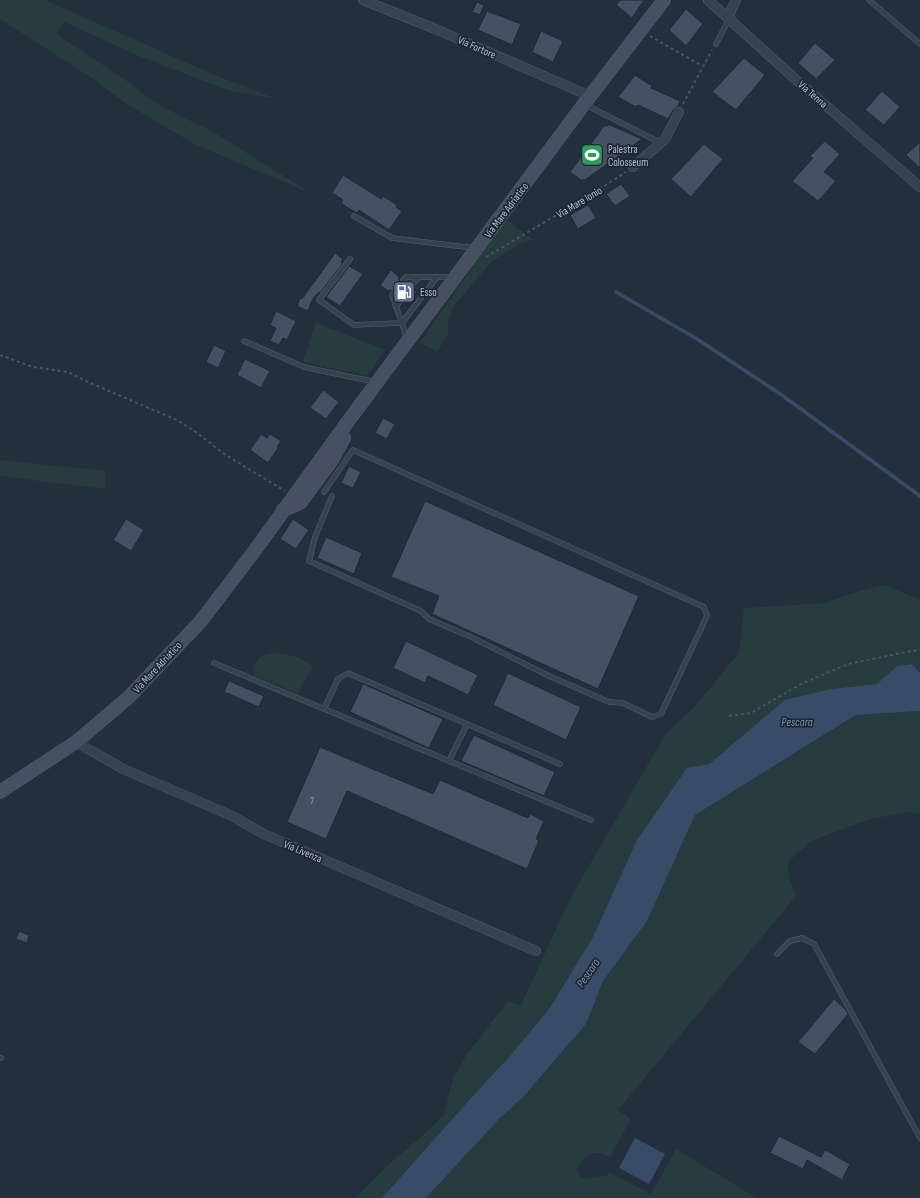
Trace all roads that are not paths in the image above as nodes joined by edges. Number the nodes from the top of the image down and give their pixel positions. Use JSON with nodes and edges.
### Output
{"nodes":[{"id":1,"x":363,"y":0,"type":"edge"},
{"id":2,"x":664,"y":0,"type":"edge"},
{"id":3,"x":708,"y":0,"type":"edge"},
{"id":4,"x":736,"y":0,"type":"edge"},
{"id":5,"x":869,"y":0,"type":"edge"},
{"id":6,"x":729,"y":19,"type":"junction"},
{"id":7,"x":716,"y":44,"type":"road end"},
{"id":8,"x":920,"y":44,"type":"edge"},
{"id":9,"x":587,"y":100,"type":"junction"},
{"id":10,"x":679,"y":112,"type":"road end"},
{"id":11,"x":661,"y":143,"type":"junction"},
{"id":12,"x":634,"y":167,"type":"road end"},
{"id":13,"x":920,"y":188,"type":"edge"},
{"id":14,"x":354,"y":216,"type":"dead end"},
{"id":15,"x":479,"y":254,"type":"junction"},
{"id":16,"x":350,"y":259,"type":"dead end"},
{"id":17,"x":419,"y":277,"type":"junction"},
{"id":18,"x":437,"y":277,"type":"junction"},
{"id":19,"x":456,"y":277,"type":"junction"},
{"id":20,"x":403,"y":280,"type":"dead end"},
{"id":21,"x":411,"y":286,"type":"dead end"},
{"id":22,"x":393,"y":293,"type":"dead end"},
{"id":23,"x":401,"y":300,"type":"dead end"},
{"id":24,"x":396,"y":307,"type":"junction"},
{"id":25,"x":402,"y":323,"type":"junction"},
{"id":26,"x":408,"y":340,"type":"junction"},
{"id":27,"x":244,"y":341,"type":"dead end"},
{"id":28,"x":377,"y":382,"type":"junction"},
{"id":29,"x":349,"y":420,"type":"junction"},
{"id":30,"x":347,"y":448,"type":"junction"},
{"id":31,"x":314,"y":485,"type":"junction"},
{"id":32,"x":332,"y":496,"type":"dead end"},
{"id":33,"x":283,"y":510,"type":"junction"},
{"id":34,"x":214,"y":663,"type":"dead end"},
{"id":35,"x":324,"y":709,"type":"junction"},
{"id":36,"x":467,"y":724,"type":"junction"},
{"id":37,"x":76,"y":742,"type":"junction"},
{"id":38,"x":449,"y":761,"type":"junction"},
{"id":39,"x":560,"y":764,"type":"dead end"},
{"id":40,"x":0,"y":792,"type":"edge"},
{"id":41,"x":591,"y":820,"type":"dead end"},
{"id":42,"x":536,"y":951,"type":"dead end"},
{"id":43,"x":777,"y":954,"type":"dead end"},
{"id":44,"x":920,"y":1138,"type":"edge"}],
"edges":[{"from":1,"to":9,"type":"street","name":"Via Fortore"},
{"from":2,"to":9,"type":"main road","name":"Via Mare Adriatico"},
{"from":3,"to":6,"type":"street","name":"Via Tenna"},
{"from":4,"to":6,"type":"street"},
{"from":5,"to":8,"type":"lane"},
{"from":6,"to":7,"type":"lane"},
{"from":6,"to":13,"type":"street","name":"Via Tenna"},
{"from":9,"to":11,"type":"lane"},
{"from":9,"to":15,"type":"main road","name":"Via Mare Adriatico"},
{"from":10,"to":11,"type":"street"},
{"from":11,"to":12,"type":"street"},
{"from":14,"to":15,"type":"lane"},
{"from":15,"to":19,"type":"main road","name":"Via Mare Adriatico"},
{"from":16,"to":25,"type":"lane"},
{"from":17,"to":18,"type":"lane"},
{"from":17,"to":20,"type":"lane"},
{"from":17,"to":21,"type":"lane"},
{"from":18,"to":19,"type":"lane"},
{"from":18,"to":25,"type":"lane"},
{"from":19,"to":26,"type":"main road","name":"Via Mare Adriatico"},
{"from":22,"to":24,"type":"lane"},
{"from":23,"to":24,"type":"lane"},
{"from":24,"to":25,"type":"lane"},
{"from":25,"to":26,"type":"lane"},
{"from":26,"to":28,"type":"main road","name":"Via Mare Adriatico"},
{"from":27,"to":28,"type":"lane"},
{"from":28,"to":29,"type":"main road","name":"Via Mare Adriatico"},
{"from":29,"to":30,"type":"main road","name":"Via Mare Adriatico"},
{"from":29,"to":31,"type":"main road","name":"Via Mare Adriatico"},
{"from":30,"to":31,"type":"main road","name":"Via Mare Adriatico"},
{"from":30,"to":32,"type":"lane"},
{"from":31,"to":33,"type":"main road","name":"Via Mare Adriatico"},
{"from":31,"to":33,"type":"main road","name":"Via Mare Adriatico"},
{"from":33,"to":37,"type":"main road","name":"Via Mare Adriatico"},
{"from":34,"to":35,"type":"lane"},
{"from":35,"to":36,"type":"lane"},
{"from":35,"to":38,"type":"lane"},
{"from":36,"to":38,"type":"lane"},
{"from":36,"to":39,"type":"lane"},
{"from":37,"to":40,"type":"main road","name":"Via Mare Adriatico"},
{"from":37,"to":42,"type":"street","name":"Via Livenza"},
{"from":38,"to":41,"type":"lane"},
{"from":43,"to":44,"type":"lane"}]}
